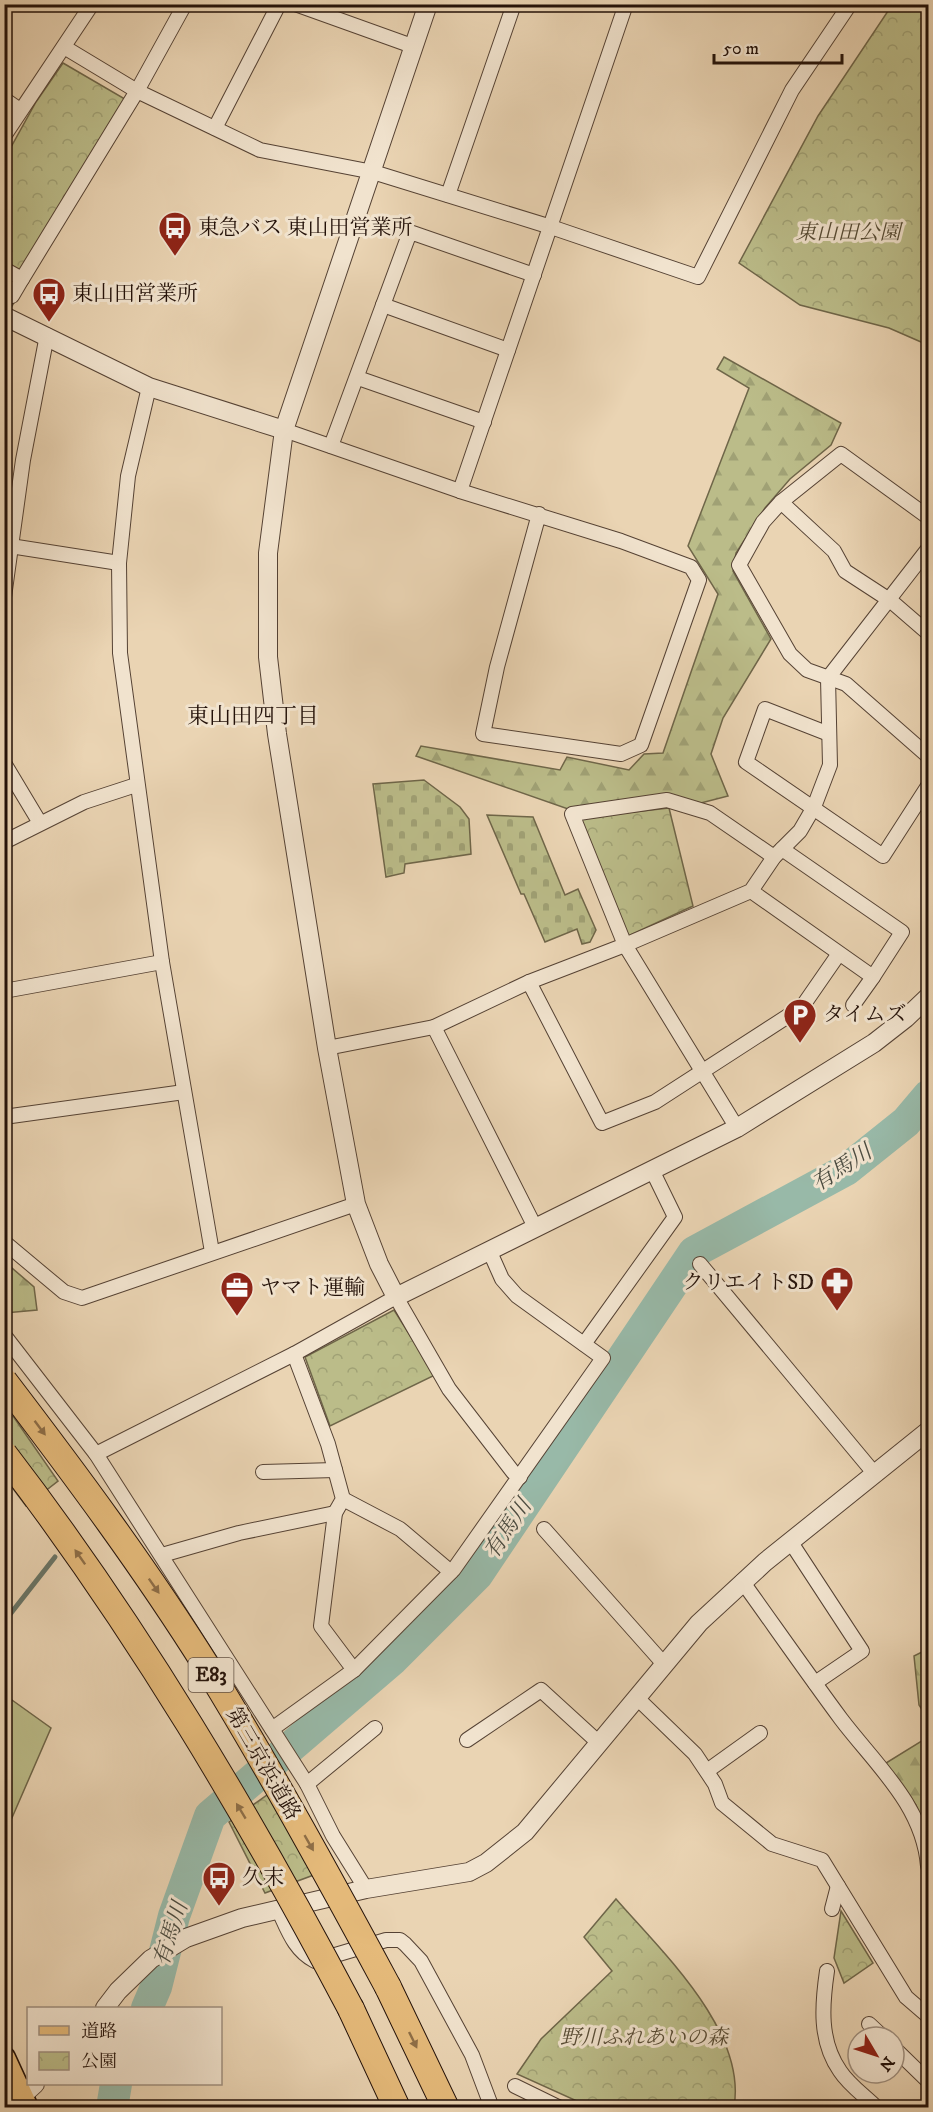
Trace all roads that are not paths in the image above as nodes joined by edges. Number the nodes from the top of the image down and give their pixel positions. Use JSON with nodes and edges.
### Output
{"nodes":[{"id":1,"x":92,"y":4,"type":"edge"},
{"id":2,"x":185,"y":4,"type":"edge"},
{"id":3,"x":279,"y":4,"type":"edge"},
{"id":4,"x":295,"y":4,"type":"edge"},
{"id":5,"x":428,"y":4,"type":"edge"},
{"id":6,"x":513,"y":4,"type":"edge"},
{"id":7,"x":626,"y":4,"type":"edge"},
{"id":8,"x":850,"y":4,"type":"edge"},
{"id":9,"x":415,"y":46,"type":"junction"},
{"id":10,"x":64,"y":47,"type":"junction"},
{"id":11,"x":137,"y":91,"type":"junction"},
{"id":12,"x":4,"y":99,"type":"edge"},
{"id":13,"x":20,"y":110,"type":"junction"},
{"id":14,"x":215,"y":128,"type":"junction"},
{"id":15,"x":4,"y":136,"type":"edge"},
{"id":16,"x":373,"y":172,"type":"junction"},
{"id":17,"x":448,"y":195,"type":"junction"},
{"id":18,"x":551,"y":227,"type":"junction"},
{"id":19,"x":4,"y":269,"type":"edge"},
{"id":20,"x":534,"y":275,"type":"junction"},
{"id":21,"x":22,"y":279,"type":"junction"},
{"id":22,"x":12,"y":296,"type":"dead end"},
{"id":23,"x":382,"y":305,"type":"junction"},
{"id":24,"x":4,"y":316,"type":"edge"},
{"id":25,"x":47,"y":335,"type":"junction"},
{"id":26,"x":508,"y":350,"type":"junction"},
{"id":27,"x":358,"y":378,"type":"junction"},
{"id":28,"x":149,"y":387,"type":"junction"},
{"id":29,"x":484,"y":422,"type":"junction"},
{"id":30,"x":284,"y":430,"type":"junction"},
{"id":31,"x":331,"y":446,"type":"junction"},
{"id":32,"x":460,"y":491,"type":"junction"},
{"id":33,"x":781,"y":502,"type":"junction"},
{"id":34,"x":539,"y":514,"type":"junction"},
{"id":35,"x":928,"y":518,"type":"edge"},
{"id":36,"x":8,"y":545,"type":"edge"},
{"id":37,"x":928,"y":549,"type":"edge"},
{"id":38,"x":119,"y":563,"type":"junction"},
{"id":39,"x":4,"y":597,"type":"edge"},
{"id":40,"x":891,"y":601,"type":"junction"},
{"id":41,"x":928,"y":633,"type":"edge"},
{"id":42,"x":828,"y":678,"type":"junction"},
{"id":43,"x":829,"y":734,"type":"junction"},
{"id":44,"x":928,"y":756,"type":"edge"},
{"id":45,"x":4,"y":763,"type":"edge"},
{"id":46,"x":136,"y":785,"type":"junction"},
{"id":47,"x":928,"y":786,"type":"edge"},
{"id":48,"x":814,"y":807,"type":"junction"},
{"id":49,"x":40,"y":823,"type":"junction"},
{"id":50,"x":4,"y":842,"type":"edge"},
{"id":51,"x":778,"y":853,"type":"junction"},
{"id":52,"x":751,"y":891,"type":"junction"},
{"id":53,"x":625,"y":945,"type":"junction"},
{"id":54,"x":838,"y":955,"type":"junction"},
{"id":55,"x":162,"y":962,"type":"junction"},
{"id":56,"x":873,"y":977,"type":"junction"},
{"id":57,"x":529,"y":982,"type":"junction"},
{"id":58,"x":4,"y":991,"type":"edge"},
{"id":59,"x":928,"y":997,"type":"edge"},
{"id":60,"x":853,"y":1005,"type":"dead end"},
{"id":61,"x":434,"y":1027,"type":"junction"},
{"id":62,"x":327,"y":1047,"type":"junction"},
{"id":63,"x":704,"y":1071,"type":"junction"},
{"id":64,"x":184,"y":1092,"type":"junction"},
{"id":65,"x":4,"y":1117,"type":"edge"},
{"id":66,"x":737,"y":1128,"type":"junction"},
{"id":67,"x":652,"y":1170,"type":"junction"},
{"id":68,"x":356,"y":1204,"type":"junction"},
{"id":69,"x":536,"y":1229,"type":"junction"},
{"id":70,"x":4,"y":1242,"type":"edge"},
{"id":71,"x":212,"y":1252,"type":"junction"},
{"id":72,"x":490,"y":1252,"type":"junction"},
{"id":73,"x":700,"y":1264,"type":"dead end"},
{"id":74,"x":396,"y":1297,"type":"junction"},
{"id":75,"x":4,"y":1335,"type":"edge"},
{"id":76,"x":584,"y":1344,"type":"junction"},
{"id":77,"x":294,"y":1354,"type":"junction"},
{"id":78,"x":4,"y":1381,"type":"edge"},
{"id":79,"x":928,"y":1431,"type":"edge"},
{"id":80,"x":4,"y":1454,"type":"edge"},
{"id":81,"x":96,"y":1454,"type":"junction"},
{"id":82,"x":335,"y":1470,"type":"junction"},
{"id":83,"x":263,"y":1472,"type":"dead end"},
{"id":84,"x":874,"y":1473,"type":"junction"},
{"id":85,"x":520,"y":1477,"type":"junction"},
{"id":86,"x":343,"y":1499,"type":"junction"},
{"id":87,"x":335,"y":1513,"type":"junction"},
{"id":88,"x":544,"y":1530,"type":"dead end"},
{"id":89,"x":790,"y":1541,"type":"junction"},
{"id":90,"x":162,"y":1555,"type":"junction"},
{"id":91,"x":451,"y":1572,"type":"junction"},
{"id":92,"x":742,"y":1581,"type":"junction"},
{"id":93,"x":663,"y":1663,"type":"junction"},
{"id":94,"x":354,"y":1670,"type":"junction"},
{"id":95,"x":815,"y":1683,"type":"junction"},
{"id":96,"x":636,"y":1697,"type":"junction"},
{"id":97,"x":375,"y":1728,"type":"dead end"},
{"id":98,"x":272,"y":1729,"type":"junction"},
{"id":99,"x":760,"y":1733,"type":"dead end"},
{"id":100,"x":467,"y":1740,"type":"dead end"},
{"id":101,"x":599,"y":1743,"type":"junction"},
{"id":102,"x":707,"y":1772,"type":"junction"},
{"id":103,"x":307,"y":1784,"type":"junction"},
{"id":104,"x":928,"y":1866,"type":"edge"},
{"id":105,"x":838,"y":1886,"type":"junction"},
{"id":106,"x":366,"y":1889,"type":"junction"},
{"id":107,"x":278,"y":1909,"type":"junction"},
{"id":108,"x":832,"y":1910,"type":"dead end"},
{"id":109,"x":827,"y":1971,"type":"dead end"},
{"id":110,"x":106,"y":2007,"type":"edge"},
{"id":111,"x":928,"y":2016,"type":"edge"},
{"id":112,"x":4,"y":2058,"type":"edge"},
{"id":113,"x":906,"y":2060,"type":"edge"},
{"id":114,"x":928,"y":2081,"type":"edge"},
{"id":115,"x":515,"y":2086,"type":"dead end"},
{"id":116,"x":28,"y":2096,"type":"edge"},
{"id":117,"x":397,"y":2108,"type":"edge"},
{"id":118,"x":446,"y":2108,"type":"edge"},
{"id":119,"x":492,"y":2108,"type":"edge"},
{"id":120,"x":560,"y":2108,"type":"edge"},
{"id":121,"x":877,"y":2108,"type":"edge"}],
"edges":[{"from":1,"to":10,"type":"street"},
{"from":2,"to":11,"type":"street"},
{"from":3,"to":14,"type":"street"},
{"from":4,"to":9,"type":"street"},
{"from":5,"to":9,"type":"street"},
{"from":6,"to":17,"type":"street"},
{"from":7,"to":18,"type":"street"},
{"from":8,"to":18,"type":"street"},
{"from":9,"to":16,"type":"street"},
{"from":10,"to":11,"type":"street"},
{"from":10,"to":13,"type":"street"},
{"from":11,"to":14,"type":"street"},
{"from":11,"to":21,"type":"street"},
{"from":12,"to":13,"type":"street"},
{"from":13,"to":15,"type":"street"},
{"from":14,"to":16,"type":"street"},
{"from":16,"to":17,"type":"street"},
{"from":16,"to":30,"type":"street"},
{"from":17,"to":18,"type":"street"},
{"from":18,"to":20,"type":"street"},
{"from":19,"to":21,"type":"street"},
{"from":20,"to":23,"type":"street"},
{"from":20,"to":26,"type":"street"},
{"from":21,"to":22,"type":"street"},
{"from":23,"to":26,"type":"street"},
{"from":23,"to":27,"type":"street"},
{"from":24,"to":25,"type":"street"},
{"from":25,"to":28,"type":"street"},
{"from":25,"to":36,"type":"street"},
{"from":26,"to":29,"type":"street"},
{"from":27,"to":29,"type":"street"},
{"from":27,"to":31,"type":"street"},
{"from":28,"to":30,"type":"street"},
{"from":28,"to":38,"type":"street"},
{"from":29,"to":32,"type":"street"},
{"from":30,"to":31,"type":"street"},
{"from":30,"to":62,"type":"street"},
{"from":31,"to":32,"type":"street"},
{"from":32,"to":34,"type":"street"},
{"from":33,"to":35,"type":"street"},
{"from":33,"to":40,"type":"street"},
{"from":33,"to":42,"type":"street"},
{"from":34,"to":34,"type":"street"},
{"from":36,"to":38,"type":"street"},
{"from":36,"to":39,"type":"street"},
{"from":37,"to":40,"type":"street"},
{"from":38,"to":46,"type":"street"},
{"from":40,"to":41,"type":"street"},
{"from":40,"to":42,"type":"street"},
{"from":42,"to":43,"type":"street"},
{"from":42,"to":44,"type":"street"},
{"from":43,"to":48,"type":"street"},
{"from":43,"to":48,"type":"street"},
{"from":45,"to":49,"type":"street"},
{"from":46,"to":49,"type":"street"},
{"from":46,"to":55,"type":"street"},
{"from":47,"to":48,"type":"street"},
{"from":48,"to":51,"type":"street"},
{"from":49,"to":50,"type":"street"},
{"from":51,"to":52,"type":"street"},
{"from":51,"to":53,"type":"street"},
{"from":51,"to":56,"type":"street"},
{"from":52,"to":53,"type":"street"},
{"from":52,"to":54,"type":"street"},
{"from":53,"to":57,"type":"street"},
{"from":53,"to":63,"type":"street"},
{"from":54,"to":56,"type":"street"},
{"from":54,"to":63,"type":"street"},
{"from":55,"to":58,"type":"street"},
{"from":55,"to":64,"type":"street"},
{"from":56,"to":60,"type":"street"},
{"from":57,"to":61,"type":"street"},
{"from":57,"to":63,"type":"street"},
{"from":59,"to":66,"type":"street"},
{"from":61,"to":62,"type":"street"},
{"from":61,"to":69,"type":"street"},
{"from":62,"to":68,"type":"street"},
{"from":63,"to":66,"type":"street"},
{"from":64,"to":65,"type":"street"},
{"from":64,"to":71,"type":"street"},
{"from":66,"to":67,"type":"street"},
{"from":67,"to":69,"type":"street"},
{"from":67,"to":76,"type":"street"},
{"from":68,"to":71,"type":"street"},
{"from":68,"to":74,"type":"street"},
{"from":69,"to":72,"type":"street"},
{"from":70,"to":71,"type":"street"},
{"from":72,"to":74,"type":"street"},
{"from":72,"to":76,"type":"street"},
{"from":73,"to":84,"type":"street"},
{"from":74,"to":77,"type":"street"},
{"from":74,"to":85,"type":"street"},
{"from":75,"to":81,"type":"street"},
{"from":76,"to":85,"type":"street"},
{"from":77,"to":81,"type":"street"},
{"from":77,"to":82,"type":"street"},
{"from":78,"to":118,"type":"highway","name":"第三京浜道路","number":"E83","one_way":true,"bridge":true},
{"from":79,"to":84,"type":"street"},
{"from":117,"to":80,"type":"highway","name":"第三京浜道路","number":"E83","one_way":true,"bridge":true},
{"from":81,"to":90,"type":"street"},
{"from":82,"to":83,"type":"street"},
{"from":82,"to":86,"type":"street"},
{"from":84,"to":89,"type":"street"},
{"from":85,"to":91,"type":"street"},
{"from":86,"to":87,"type":"street"},
{"from":86,"to":91,"type":"street"},
{"from":87,"to":90,"type":"street"},
{"from":87,"to":94,"type":"street"},
{"from":88,"to":93,"type":"street"},
{"from":89,"to":92,"type":"street"},
{"from":89,"to":95,"type":"street"},
{"from":90,"to":98,"type":"street"},
{"from":91,"to":94,"type":"street"},
{"from":92,"to":93,"type":"street"},
{"from":92,"to":95,"type":"street"},
{"from":93,"to":96,"type":"street"},
{"from":94,"to":98,"type":"street"},
{"from":95,"to":104,"type":"street"},
{"from":96,"to":101,"type":"street"},
{"from":96,"to":102,"type":"street"},
{"from":97,"to":103,"type":"street"},
{"from":98,"to":103,"type":"street"},
{"from":99,"to":102,"type":"street"},
{"from":100,"to":101,"type":"street"},
{"from":101,"to":106,"type":"street"},
{"from":102,"to":105,"type":"street"},
{"from":103,"to":106,"type":"street"},
{"from":105,"to":108,"type":"street"},
{"from":105,"to":111,"type":"street"},
{"from":106,"to":107,"type":"street"},
{"from":107,"to":110,"type":"street"},
{"from":107,"to":119,"type":"street"},
{"from":109,"to":121,"type":"street"},
{"from":112,"to":116,"type":"main road"},
{"from":113,"to":114,"type":"street"},
{"from":115,"to":120,"type":"street"}]}
